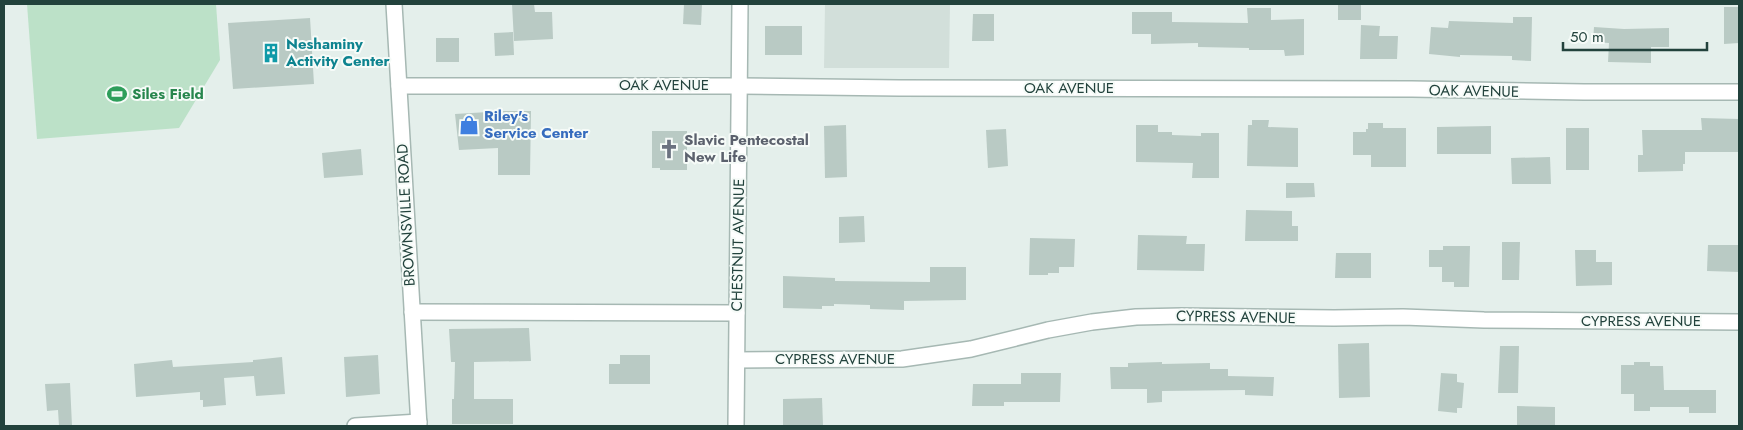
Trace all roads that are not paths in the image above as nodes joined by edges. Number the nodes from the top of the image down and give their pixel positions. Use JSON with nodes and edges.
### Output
{"nodes":[{"id":1,"x":394,"y":4,"type":"edge"},
{"id":2,"x":740,"y":4,"type":"edge"},
{"id":3,"x":399,"y":86,"type":"junction"},
{"id":4,"x":740,"y":86,"type":"junction"},
{"id":5,"x":1739,"y":92,"type":"edge"},
{"id":6,"x":412,"y":312,"type":"junction"},
{"id":7,"x":737,"y":313,"type":"junction"},
{"id":8,"x":1739,"y":322,"type":"edge"},
{"id":9,"x":737,"y":360,"type":"junction"},
{"id":10,"x":419,"y":424,"type":"edge"},
{"id":11,"x":355,"y":426,"type":"edge"},
{"id":12,"x":736,"y":426,"type":"edge"}],
"edges":[{"from":1,"to":3,"type":"street","name":"BROWNSVILLE ROAD"},
{"from":2,"to":4,"type":"street","name":"CHESTNUT AVENUE"},
{"from":3,"to":4,"type":"street","name":"OAK AVENUE"},
{"from":3,"to":6,"type":"street","name":"BROWNSVILLE ROAD"},
{"from":4,"to":5,"type":"street","name":"OAK AVENUE"},
{"from":4,"to":7,"type":"street","name":"CHESTNUT AVENUE"},
{"from":6,"to":7,"type":"street"},
{"from":6,"to":10,"type":"street","name":"BROWNSVILLE ROAD"},
{"from":7,"to":9,"type":"street","name":"CHESTNUT AVENUE"},
{"from":8,"to":9,"type":"street","name":"CYPRESS AVENUE"},
{"from":9,"to":12,"type":"street","name":"CHESTNUT AVENUE"},
{"from":10,"to":11,"type":"street"}]}
